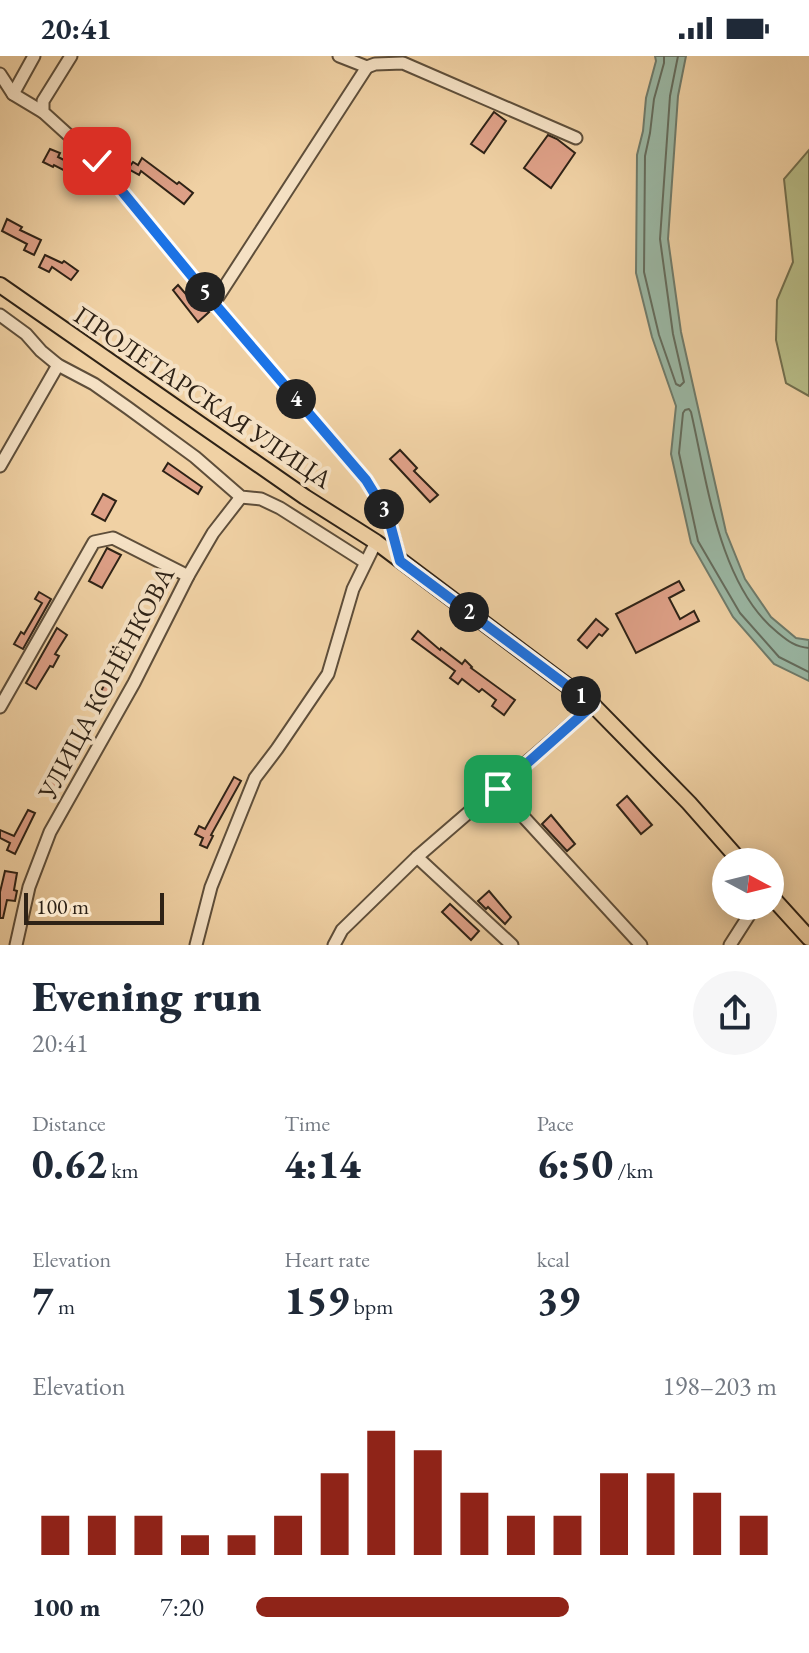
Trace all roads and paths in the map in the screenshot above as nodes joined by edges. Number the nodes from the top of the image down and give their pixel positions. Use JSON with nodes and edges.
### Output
{"nodes":[{"id":1,"x":34,"y":56,"type":"edge"},
{"id":2,"x":71,"y":56,"type":"edge"},
{"id":3,"x":339,"y":56,"type":"edge"},
{"id":4,"x":371,"y":62,"type":"edge"},
{"id":5,"x":0,"y":74,"type":"edge"},
{"id":6,"x":13,"y":94,"type":"junction"},
{"id":7,"x":43,"y":112,"type":"junction"},
{"id":8,"x":576,"y":138,"type":"dead end"},
{"id":9,"x":0,"y":285,"type":"edge"},
{"id":10,"x":214,"y":303,"type":"junction"},
{"id":11,"x":0,"y":315,"type":"edge"},
{"id":12,"x":58,"y":365,"type":"junction"},
{"id":13,"x":0,"y":466,"type":"edge"},
{"id":14,"x":241,"y":497,"type":"junction"},
{"id":15,"x":376,"y":542,"type":"junction"},
{"id":16,"x":400,"y":561,"type":"junction"},
{"id":17,"x":365,"y":562,"type":"junction"},
{"id":18,"x":188,"y":576,"type":"junction"},
{"id":19,"x":593,"y":705,"type":"junction"},
{"id":20,"x":0,"y":707,"type":"edge"},
{"id":21,"x":498,"y":789,"type":"junction"},
{"id":22,"x":729,"y":848,"type":"edge"},
{"id":23,"x":417,"y":857,"type":"junction"},
{"id":24,"x":784,"y":910,"type":"edge"},
{"id":25,"x":746,"y":920,"type":"edge"},
{"id":26,"x":809,"y":938,"type":"edge"},
{"id":27,"x":16,"y":945,"type":"edge"},
{"id":28,"x":196,"y":945,"type":"edge"},
{"id":29,"x":334,"y":945,"type":"edge"},
{"id":30,"x":512,"y":945,"type":"edge"},
{"id":31,"x":641,"y":945,"type":"edge"},
{"id":32,"x":730,"y":945,"type":"edge"}],
"edges":[{"from":1,"to":6,"type":"street"},
{"from":2,"to":7,"type":"street"},
{"from":3,"to":4,"type":"street"},
{"from":4,"to":8,"type":"street"},
{"from":4,"to":10,"type":"street"},
{"from":5,"to":6,"type":"street"},
{"from":6,"to":7,"type":"street"},
{"from":7,"to":10,"type":"street"},
{"from":9,"to":15,"type":"main road","name":"ПРОЛЕТАРСКАЯ УЛИЦА"},
{"from":10,"to":16,"type":"street"},
{"from":11,"to":12,"type":"street","name":"ПРОЛЕТАРСКАЯ УЛИЦА"},
{"from":12,"to":13,"type":"street"},
{"from":12,"to":14,"type":"street","name":"ПРОЛЕТАРСКАЯ УЛИЦА"},
{"from":14,"to":17,"type":"street","name":"ПРОЛЕТАРСКАЯ УЛИЦА"},
{"from":14,"to":18,"type":"street","name":"УЛИЦА КОНЁНКОВА"},
{"from":15,"to":16,"type":"main road","name":"ПРОЛЕТАРСКАЯ УЛИЦА"},
{"from":15,"to":17,"type":"street"},
{"from":16,"to":19,"type":"main road","name":"ПРОЛЕТАРСКАЯ УЛИЦА"},
{"from":17,"to":28,"type":"street"},
{"from":18,"to":20,"type":"street"},
{"from":18,"to":27,"type":"street","name":"УЛИЦА КОНЁНКОВА"},
{"from":19,"to":21,"type":"street"},
{"from":19,"to":22,"type":"main road","name":"ПРОЛЕТАРСКАЯ УЛИЦА"},
{"from":21,"to":23,"type":"street"},
{"from":21,"to":31,"type":"street"},
{"from":23,"to":29,"type":"street"},
{"from":23,"to":30,"type":"street"},
{"from":24,"to":26,"type":"main road"},
{"from":25,"to":32,"type":"street"}]}
